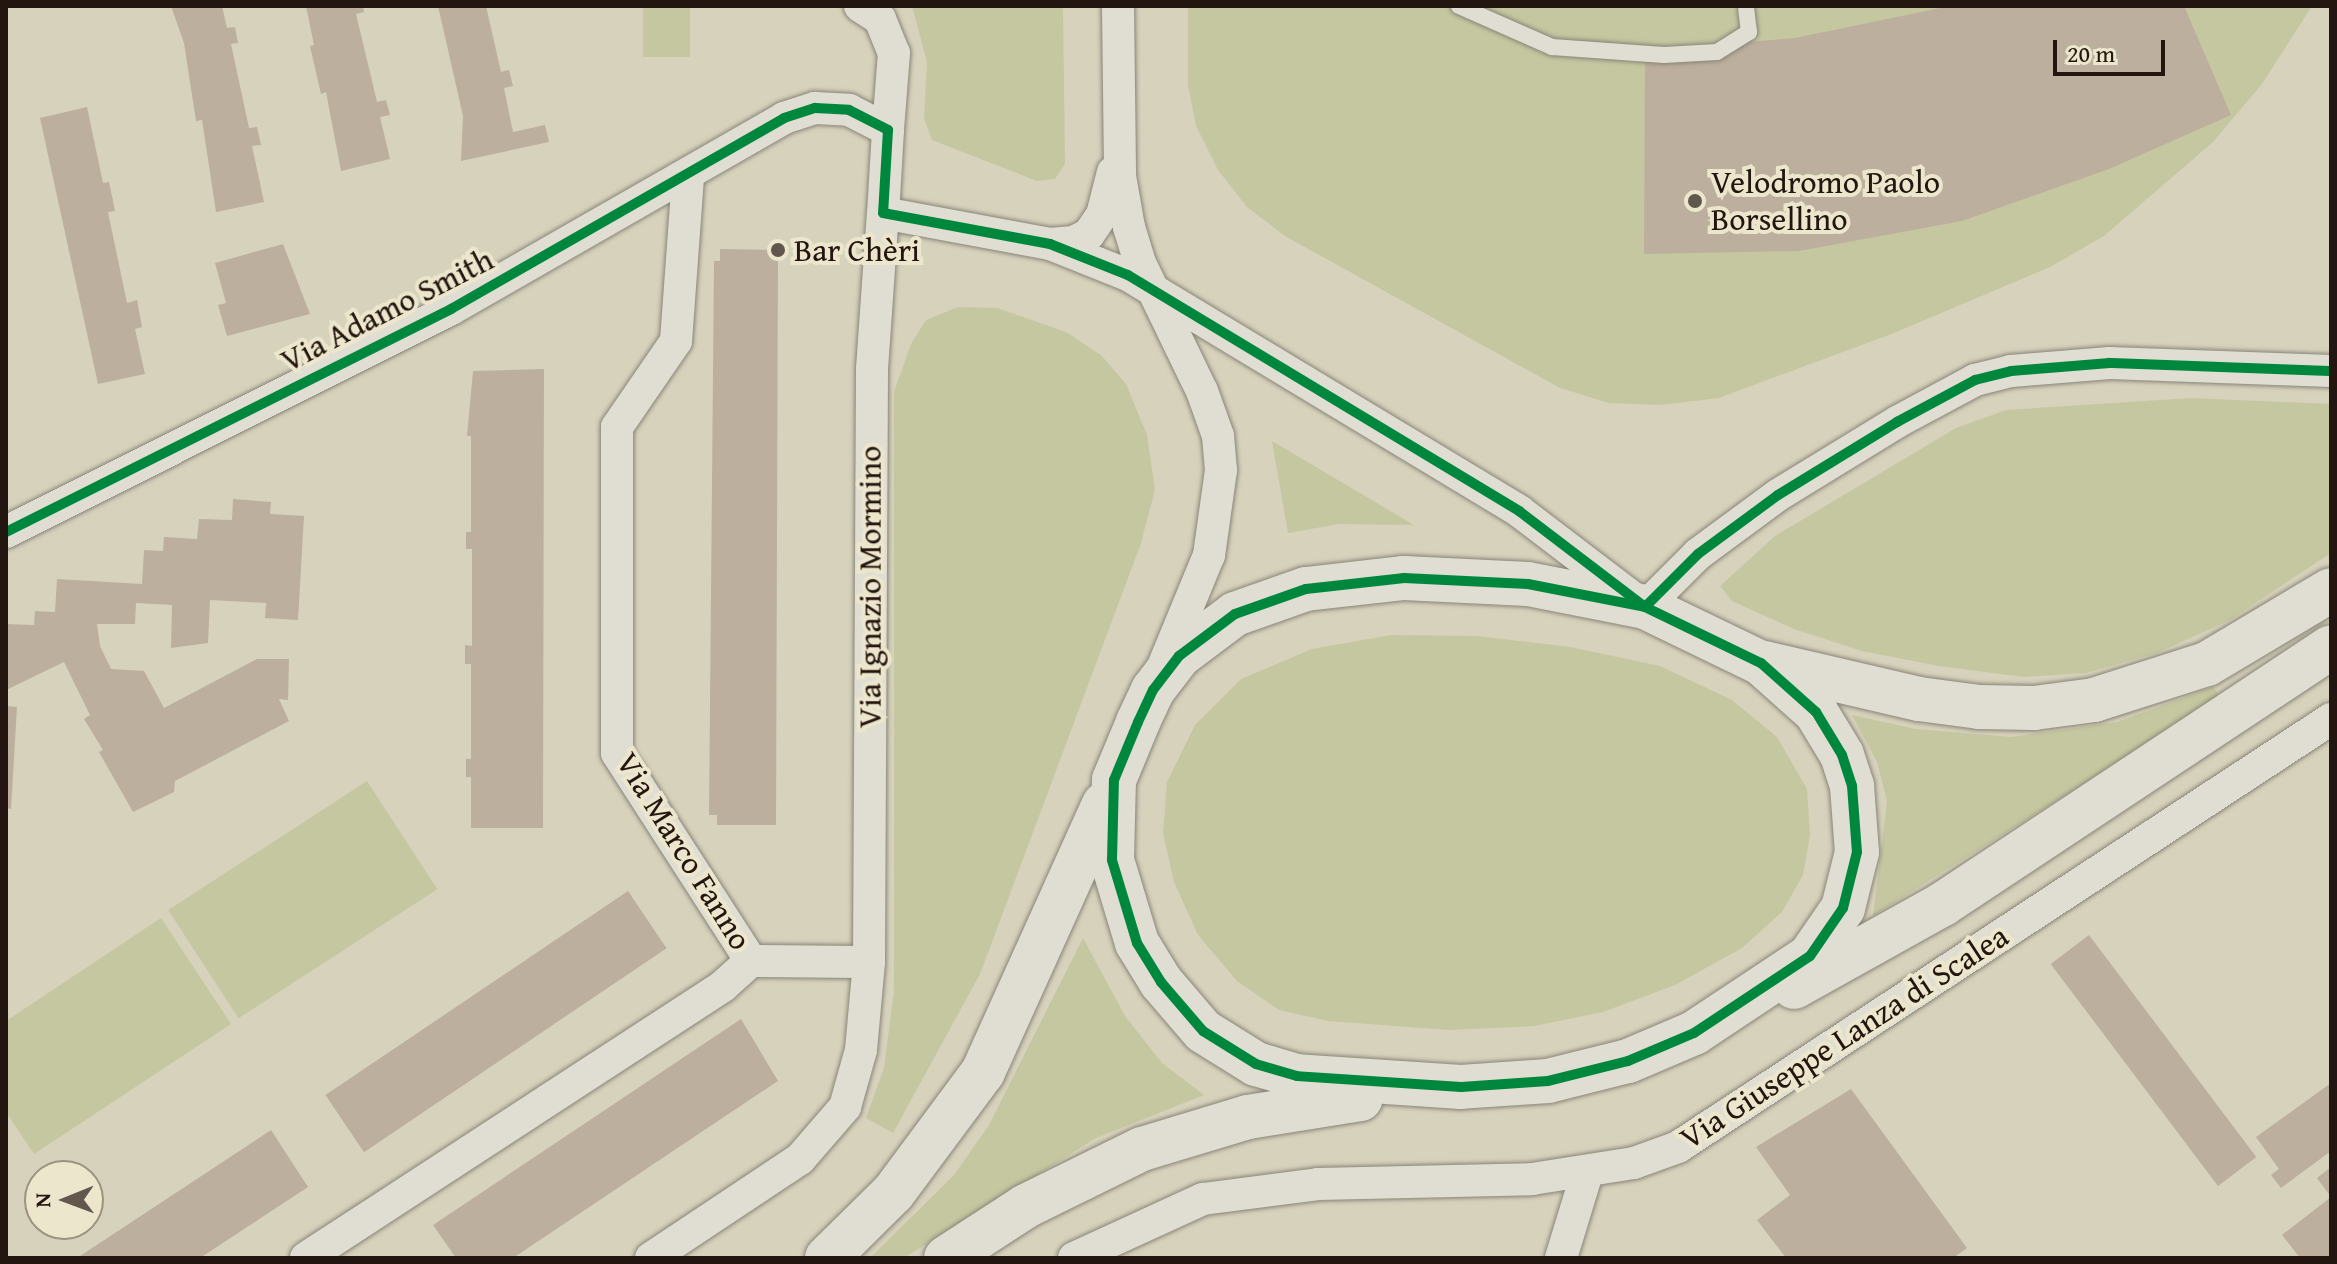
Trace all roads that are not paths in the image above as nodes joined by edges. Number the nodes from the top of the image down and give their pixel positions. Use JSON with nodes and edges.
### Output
{"nodes":[{"id":1,"x":860,"y":6,"type":"edge"},
{"id":2,"x":1118,"y":6,"type":"edge"},
{"id":3,"x":1459,"y":6,"type":"edge"},
{"id":4,"x":1746,"y":9,"type":"dead end"},
{"id":5,"x":1119,"y":122,"type":"junction"},
{"id":6,"x":888,"y":130,"type":"junction"},
{"id":7,"x":688,"y":176,"type":"junction"},
{"id":8,"x":883,"y":213,"type":"junction"},
{"id":9,"x":1050,"y":244,"type":"junction"},
{"id":10,"x":1152,"y":289,"type":"junction"},
{"id":11,"x":2331,"y":371,"type":"edge"},
{"id":12,"x":6,"y":532,"type":"edge"},
{"id":13,"x":2331,"y":590,"type":"edge"},
{"id":14,"x":1645,"y":607,"type":"junction"},
{"id":15,"x":2331,"y":647,"type":"edge"},
{"id":16,"x":1761,"y":663,"type":"junction"},
{"id":17,"x":1153,"y":690,"type":"junction"},
{"id":18,"x":2331,"y":719,"type":"edge"},
{"id":19,"x":1114,"y":780,"type":"junction"},
{"id":20,"x":751,"y":961,"type":"junction"},
{"id":21,"x":869,"y":962,"type":"junction"},
{"id":22,"x":1694,"y":1033,"type":"junction"},
{"id":23,"x":1461,"y":1087,"type":"junction"},
{"id":24,"x":1587,"y":1173,"type":"junction"},
{"id":25,"x":306,"y":1258,"type":"edge"},
{"id":26,"x":651,"y":1258,"type":"edge"},
{"id":27,"x":827,"y":1258,"type":"edge"},
{"id":28,"x":946,"y":1258,"type":"edge"},
{"id":29,"x":1074,"y":1258,"type":"edge"},
{"id":30,"x":1561,"y":1258,"type":"edge"}],
"edges":[{"from":1,"to":6,"type":"street","name":"Via Ignazio Mormino"},
{"from":2,"to":5,"type":"street"},
{"from":3,"to":4,"type":"lane"},
{"from":5,"to":9,"type":"street"},
{"from":5,"to":10,"type":"street"},
{"from":6,"to":7,"type":"street","name":"Via Adamo Smith"},
{"from":6,"to":8,"type":"street","name":"Via Ignazio Mormino"},
{"from":7,"to":12,"type":"street","name":"Via Adamo Smith"},
{"from":7,"to":20,"type":"street","name":"Via Marco Fanno"},
{"from":8,"to":9,"type":"street"},
{"from":8,"to":21,"type":"street","name":"Via Ignazio Mormino"},
{"from":9,"to":10,"type":"street"},
{"from":10,"to":14,"type":"street"},
{"from":10,"to":17,"type":"street"},
{"from":11,"to":14,"type":"street"},
{"from":13,"to":16,"type":"street"},
{"from":14,"to":16,"type":"street"},
{"from":14,"to":17,"type":"street"},
{"from":15,"to":22,"type":"street","name":"Via Giuseppe Lanza di Scalea"},
{"from":16,"to":22,"type":"street"},
{"from":17,"to":19,"type":"street"},
{"from":18,"to":24,"type":"street","name":"Via Giuseppe Lanza di Scalea"},
{"from":19,"to":23,"type":"street"},
{"from":19,"to":27,"type":"street"},
{"from":20,"to":21,"type":"street"},
{"from":20,"to":25,"type":"street","name":"Via Marco Fanno"},
{"from":21,"to":26,"type":"street"},
{"from":22,"to":23,"type":"street"},
{"from":23,"to":28,"type":"street"},
{"from":24,"to":29,"type":"street","name":"Via Giuseppe Lanza di Scalea"},
{"from":24,"to":30,"type":"street"}]}
